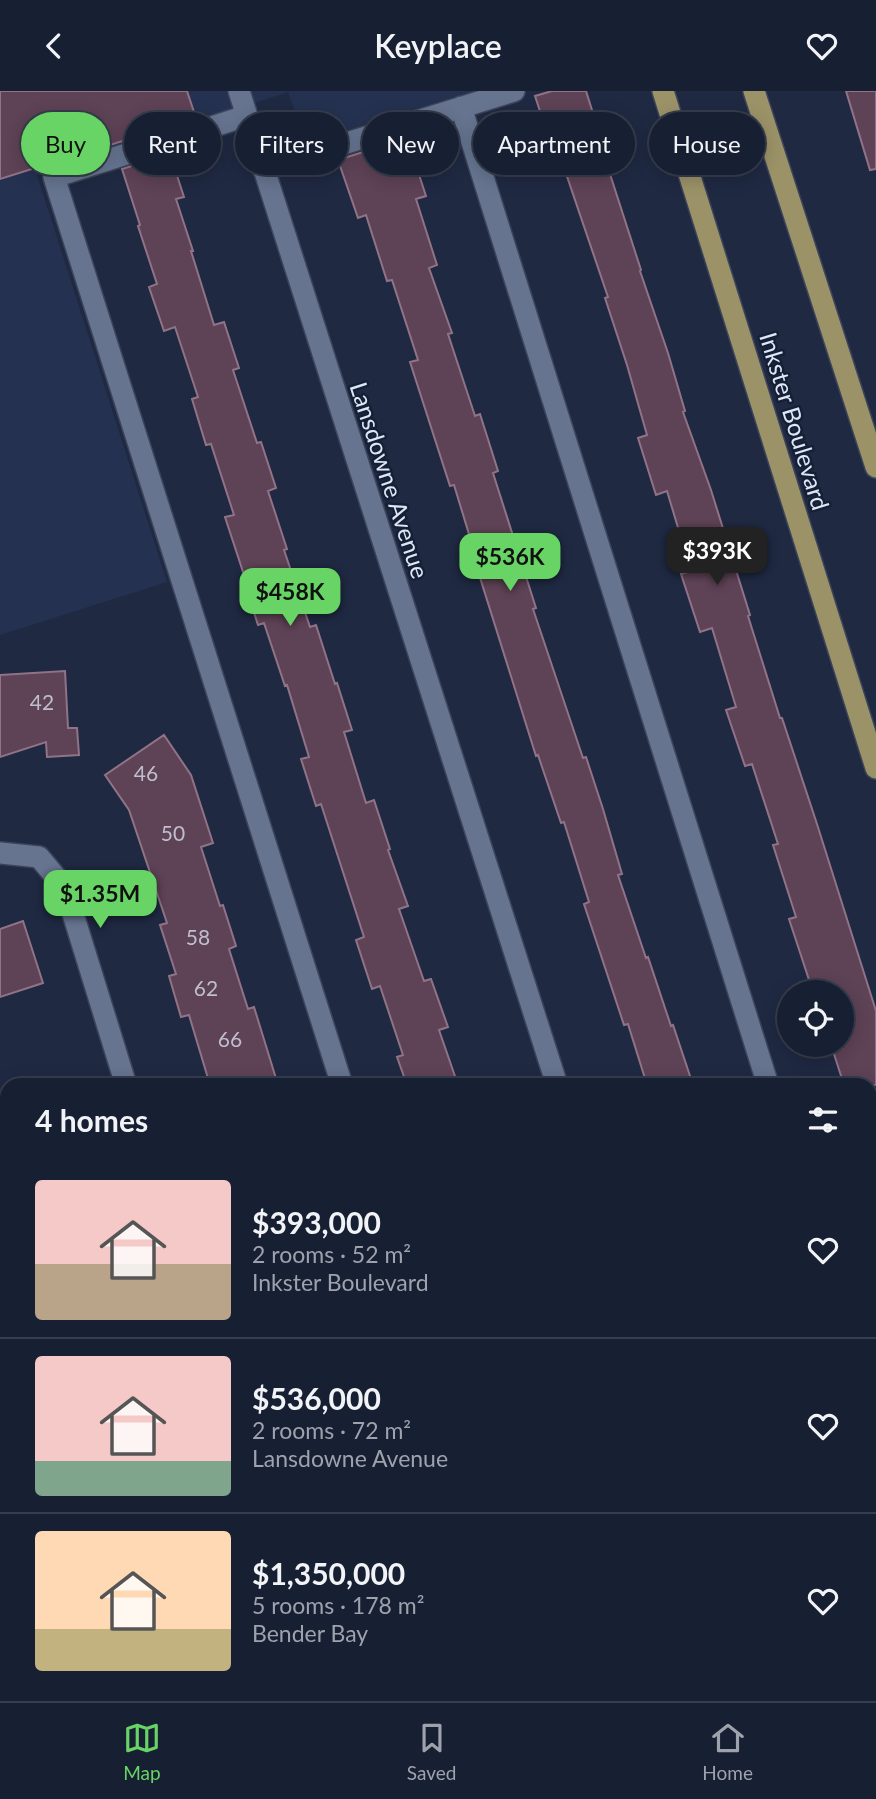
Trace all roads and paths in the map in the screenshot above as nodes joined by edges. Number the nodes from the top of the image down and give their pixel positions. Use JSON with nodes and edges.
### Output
{"nodes":[{"id":1,"x":239,"y":91,"type":"edge"},
{"id":2,"x":514,"y":91,"type":"edge"},
{"id":3,"x":663,"y":91,"type":"edge"},
{"id":4,"x":754,"y":91,"type":"edge"},
{"id":5,"x":461,"y":107,"type":"junction"},
{"id":6,"x":245,"y":112,"type":"edge"},
{"id":7,"x":235,"y":120,"type":"edge"},
{"id":8,"x":348,"y":142,"type":"edge"},
{"id":9,"x":265,"y":175,"type":"edge"},
{"id":10,"x":876,"y":467,"type":"edge"},
{"id":11,"x":876,"y":768,"type":"edge"},
{"id":12,"x":0,"y":853,"type":"edge"},
{"id":13,"x":124,"y":1078,"type":"edge"},
{"id":14,"x":340,"y":1078,"type":"edge"},
{"id":15,"x":555,"y":1078,"type":"edge"},
{"id":16,"x":766,"y":1078,"type":"edge"}],
"edges":[{"from":1,"to":6,"type":"street","name":"Lansdowne Avenue"},
{"from":2,"to":5,"type":"street"},
{"from":3,"to":11,"type":"main road","name":"Inkster Boulevard"},
{"from":4,"to":10,"type":"main road"},
{"from":5,"to":8,"type":"street"},
{"from":5,"to":16,"type":"street"},
{"from":7,"to":14,"type":"street"},
{"from":9,"to":15,"type":"street","name":"Lansdowne Avenue"},
{"from":12,"to":13,"type":"street"}]}
